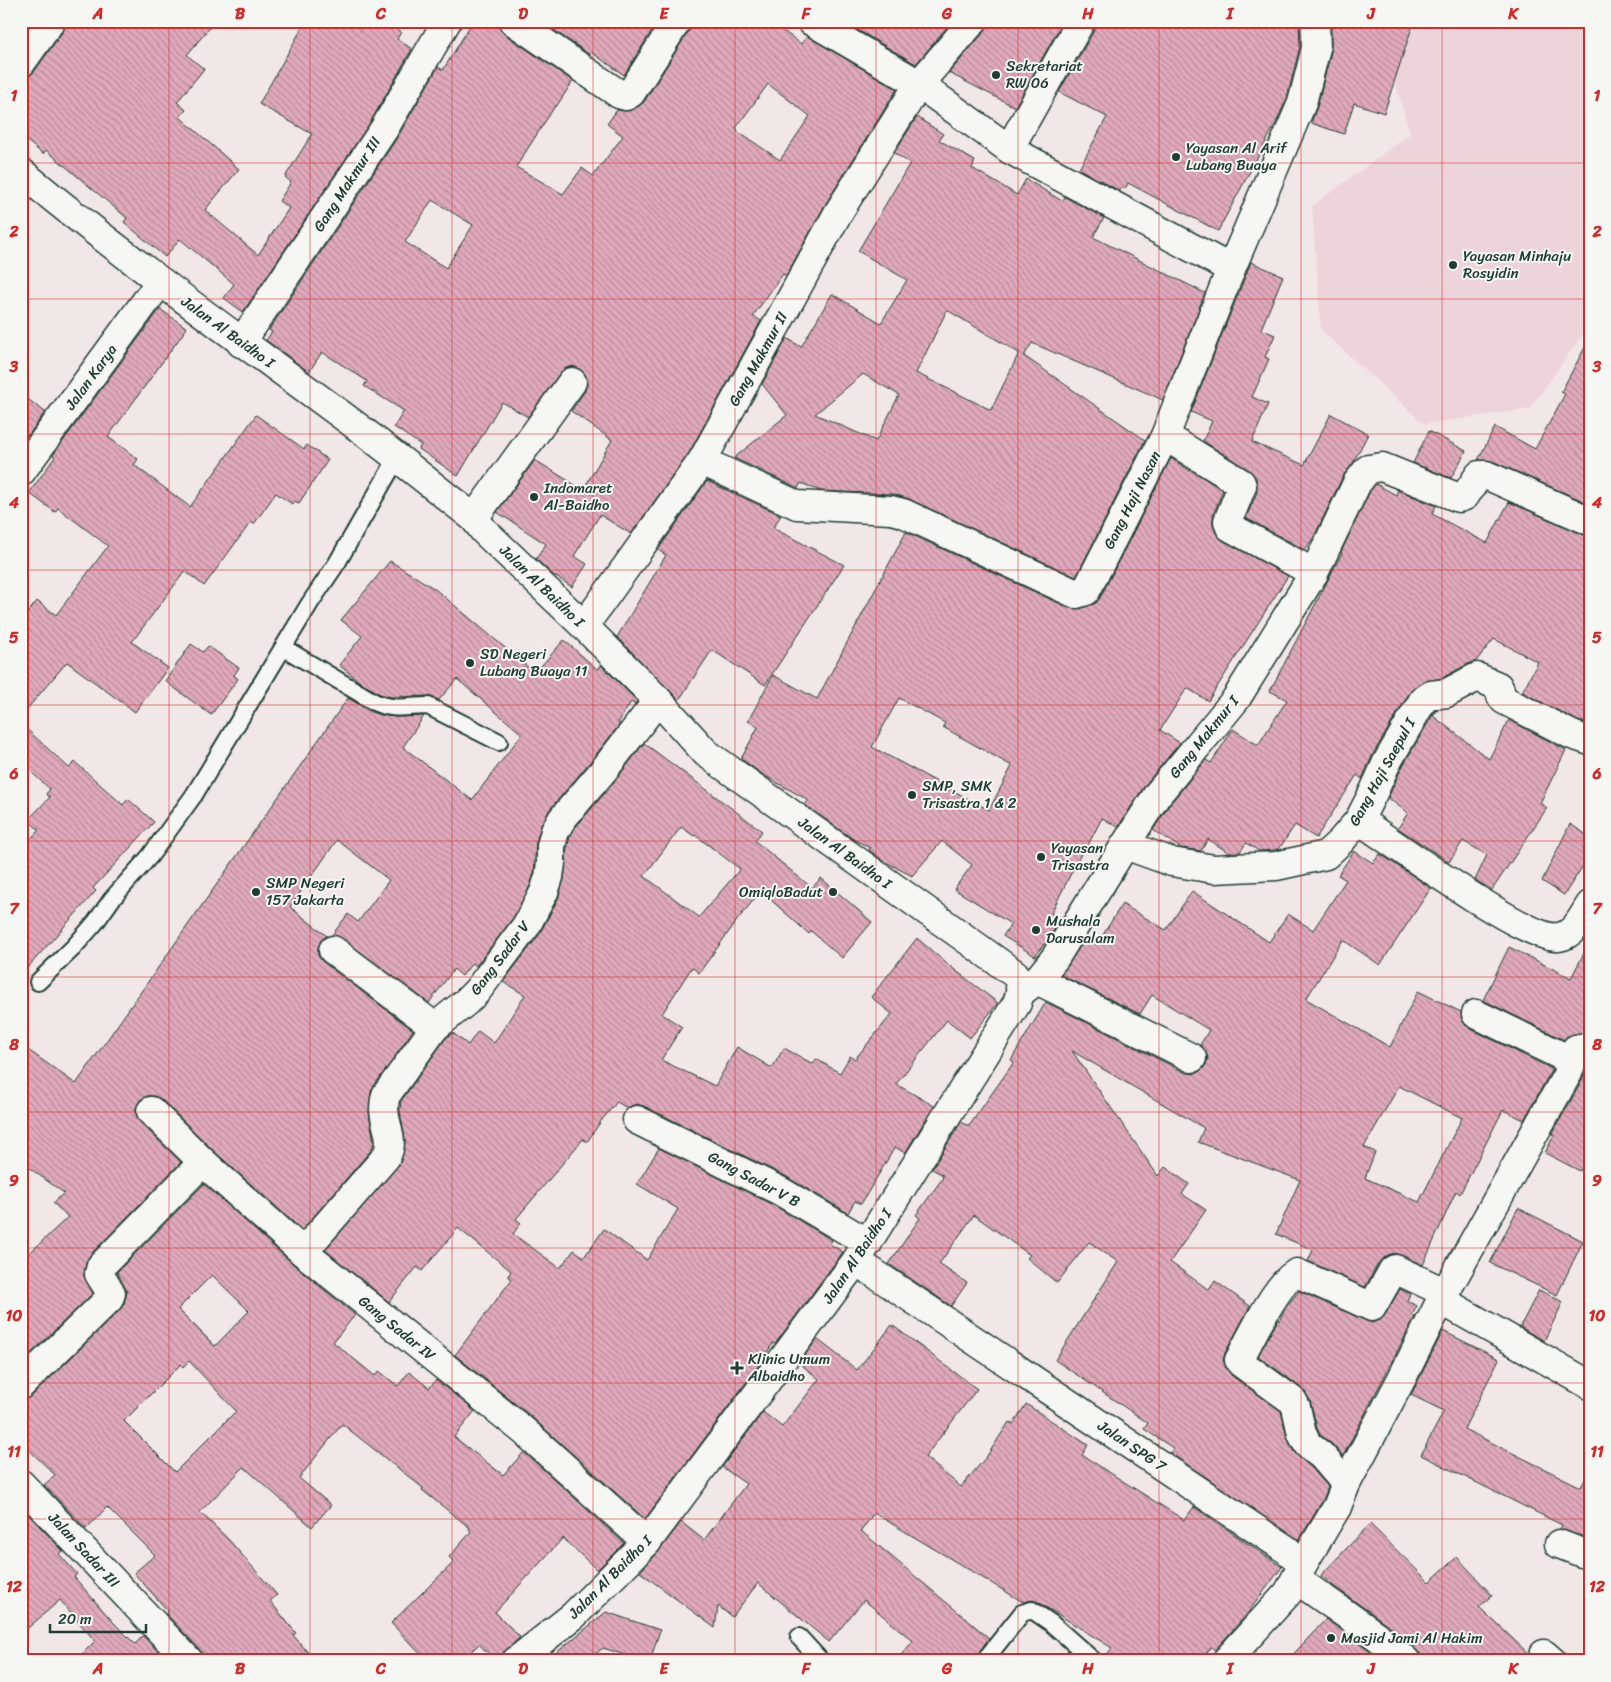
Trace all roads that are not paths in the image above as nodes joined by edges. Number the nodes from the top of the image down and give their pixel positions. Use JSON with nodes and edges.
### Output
{"nodes":[{"id":1,"x":51,"y":21,"type":"edge"},
{"id":2,"x":447,"y":21,"type":"edge"},
{"id":3,"x":513,"y":21,"type":"edge"},
{"id":4,"x":677,"y":21,"type":"edge"},
{"id":5,"x":810,"y":21,"type":"edge"},
{"id":6,"x":973,"y":21,"type":"edge"},
{"id":7,"x":1081,"y":21,"type":"edge"},
{"id":8,"x":1315,"y":21,"type":"edge"},
{"id":9,"x":21,"y":63,"type":"edge"},
{"id":10,"x":919,"y":84,"type":"junction"},
{"id":11,"x":1009,"y":149,"type":"junction"},
{"id":12,"x":21,"y":172,"type":"edge"},
{"id":13,"x":1231,"y":269,"type":"junction"},
{"id":14,"x":160,"y":282,"type":"junction"},
{"id":15,"x":241,"y":343,"type":"junction"},
{"id":16,"x":572,"y":382,"type":"dead end"},
{"id":17,"x":1165,"y":436,"type":"junction"},
{"id":18,"x":397,"y":458,"type":"junction"},
{"id":19,"x":702,"y":461,"type":"junction"},
{"id":20,"x":21,"y":472,"type":"edge"},
{"id":21,"x":1587,"y":513,"type":"edge"},
{"id":22,"x":474,"y":518,"type":"junction"},
{"id":23,"x":1314,"y":573,"type":"junction"},
{"id":24,"x":584,"y":626,"type":"junction"},
{"id":25,"x":284,"y":648,"type":"junction"},
{"id":26,"x":658,"y":700,"type":"junction"},
{"id":27,"x":1590,"y":741,"type":"edge"},
{"id":28,"x":500,"y":742,"type":"dead end"},
{"id":29,"x":1359,"y":820,"type":"junction"},
{"id":30,"x":1124,"y":844,"type":"junction"},
{"id":31,"x":1590,"y":905,"type":"edge"},
{"id":32,"x":333,"y":950,"type":"dead end"},
{"id":33,"x":38,"y":982,"type":"dead end"},
{"id":34,"x":1029,"y":986,"type":"junction"},
{"id":35,"x":1476,"y":1014,"type":"dead end"},
{"id":36,"x":435,"y":1027,"type":"junction"},
{"id":37,"x":1581,"y":1057,"type":"edge"},
{"id":38,"x":1192,"y":1058,"type":"dead end"},
{"id":39,"x":151,"y":1111,"type":"dead end"},
{"id":40,"x":637,"y":1120,"type":"dead end"},
{"id":41,"x":203,"y":1162,"type":"junction"},
{"id":42,"x":303,"y":1252,"type":"junction"},
{"id":43,"x":862,"y":1252,"type":"junction"},
{"id":44,"x":1443,"y":1296,"type":"junction"},
{"id":45,"x":21,"y":1385,"type":"edge"},
{"id":46,"x":1590,"y":1385,"type":"edge"},
{"id":47,"x":21,"y":1484,"type":"edge"},
{"id":48,"x":1346,"y":1484,"type":"junction"},
{"id":49,"x":647,"y":1542,"type":"junction"},
{"id":50,"x":1559,"y":1544,"type":"dead end"},
{"id":51,"x":1590,"y":1556,"type":"edge"},
{"id":52,"x":1300,"y":1571,"type":"junction"},
{"id":53,"x":799,"y":1637,"type":"dead end"},
{"id":54,"x":189,"y":1661,"type":"edge"},
{"id":55,"x":516,"y":1661,"type":"edge"},
{"id":56,"x":821,"y":1661,"type":"edge"},
{"id":57,"x":984,"y":1661,"type":"edge"},
{"id":58,"x":1094,"y":1661,"type":"edge"},
{"id":59,"x":1226,"y":1661,"type":"edge"},
{"id":60,"x":1406,"y":1661,"type":"edge"}],
"edges":[{"from":1,"to":9,"type":"street"},
{"from":2,"to":15,"type":"street","name":"Gang Makmur III"},
{"from":3,"to":4,"type":"street"},
{"from":5,"to":10,"type":"street"},
{"from":6,"to":10,"type":"street","name":"Gang Makmur II"},
{"from":7,"to":11,"type":"street"},
{"from":8,"to":13,"type":"street","name":"Gang Haji Nasan"},
{"from":10,"to":11,"type":"street"},
{"from":10,"to":19,"type":"street","name":"Gang Makmur II"},
{"from":11,"to":13,"type":"street"},
{"from":12,"to":14,"type":"street","name":"Jalan Al Baidho I"},
{"from":13,"to":17,"type":"street","name":"Gang Haji Nasan"},
{"from":14,"to":15,"type":"street","name":"Jalan Al Baidho I"},
{"from":14,"to":20,"type":"street","name":"Jalan Karya"},
{"from":15,"to":18,"type":"street","name":"Jalan Al Baidho I"},
{"from":16,"to":22,"type":"street"},
{"from":17,"to":19,"type":"street","name":"Gang Haji Nasan"},
{"from":17,"to":23,"type":"street"},
{"from":18,"to":22,"type":"street","name":"Jalan Al Baidho I"},
{"from":18,"to":25,"type":"lane"},
{"from":19,"to":24,"type":"street","name":"Gang Makmur II"},
{"from":21,"to":23,"type":"street","name":"Gang Makmur I"},
{"from":22,"to":24,"type":"street","name":"Jalan Al Baidho I"},
{"from":23,"to":30,"type":"street","name":"Gang Makmur I"},
{"from":24,"to":26,"type":"street","name":"Jalan Al Baidho I"},
{"from":25,"to":28,"type":"lane"},
{"from":25,"to":33,"type":"lane"},
{"from":26,"to":34,"type":"street","name":"Jalan Al Baidho I"},
{"from":26,"to":36,"type":"street","name":"Gang Sadar V"},
{"from":27,"to":29,"type":"street","name":"Gang Haji Saepul I"},
{"from":29,"to":30,"type":"street","name":"Gang Haji Saepul I"},
{"from":29,"to":31,"type":"street"},
{"from":30,"to":34,"type":"street","name":"Gang Makmur I"},
{"from":32,"to":36,"type":"street"},
{"from":34,"to":38,"type":"street"},
{"from":34,"to":43,"type":"street","name":"Jalan Al Baidho I"},
{"from":35,"to":37,"type":"street"},
{"from":36,"to":42,"type":"street","name":"Gang Sadar V"},
{"from":37,"to":44,"type":"street"},
{"from":39,"to":41,"type":"street","name":"Gang Sadar IV"},
{"from":40,"to":43,"type":"street","name":"Gang Sadar V B"},
{"from":41,"to":42,"type":"street","name":"Gang Sadar IV"},
{"from":41,"to":45,"type":"street"},
{"from":42,"to":49,"type":"street","name":"Gang Sadar IV"},
{"from":43,"to":49,"type":"street","name":"Jalan Al Baidho I"},
{"from":43,"to":52,"type":"street","name":"Jalan SPG 7"},
{"from":44,"to":46,"type":"street"},
{"from":44,"to":48,"type":"street"},
{"from":44,"to":48,"type":"street"},
{"from":47,"to":54,"type":"street","name":"Jalan Sadar III"},
{"from":48,"to":52,"type":"street"},
{"from":49,"to":55,"type":"street","name":"Jalan Al Baidho I"},
{"from":50,"to":51,"type":"street"},
{"from":52,"to":59,"type":"street"},
{"from":52,"to":60,"type":"street","name":"Jalan SPG 7"},
{"from":53,"to":56,"type":"lane"},
{"from":57,"to":58,"type":"lane"}]}
